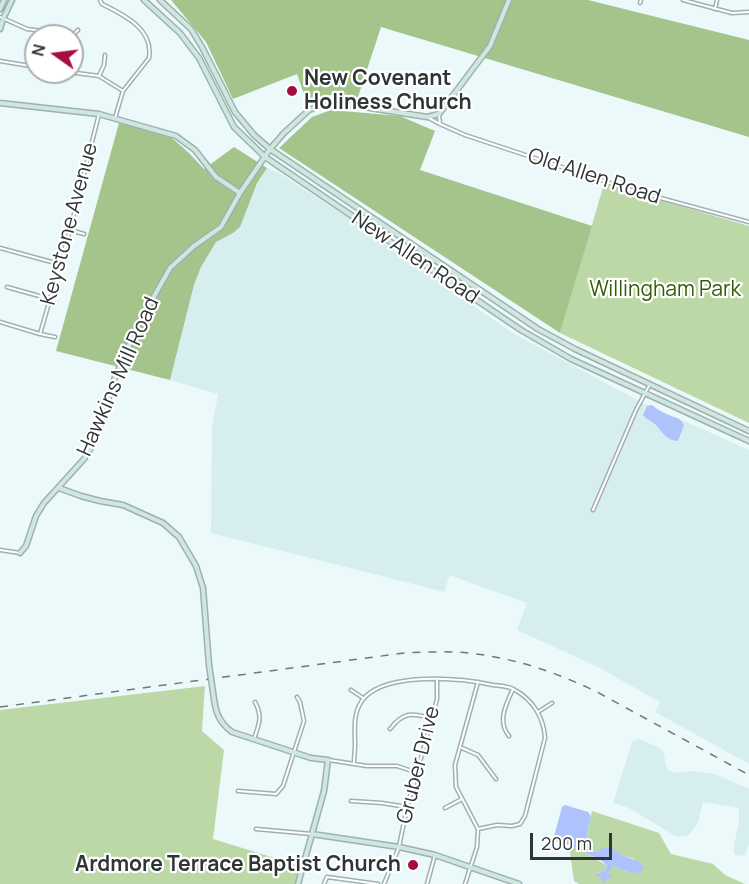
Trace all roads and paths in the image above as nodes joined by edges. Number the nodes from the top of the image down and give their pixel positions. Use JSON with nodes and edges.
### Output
{"nodes":[{"id":1,"x":4,"y":0,"type":"edge"},
{"id":2,"x":12,"y":0,"type":"edge"},
{"id":3,"x":100,"y":0,"type":"edge"},
{"id":4,"x":144,"y":0,"type":"edge"},
{"id":5,"x":160,"y":0,"type":"edge"},
{"id":6,"x":509,"y":0,"type":"edge"},
{"id":7,"x":683,"y":0,"type":"edge"},
{"id":8,"x":717,"y":0,"type":"edge"},
{"id":9,"x":0,"y":9,"type":"edge"},
{"id":10,"x":715,"y":9,"type":"junction"},
{"id":11,"x":749,"y":12,"type":"edge"},
{"id":12,"x":1,"y":18,"type":"edge"},
{"id":13,"x":24,"y":28,"type":"edge"},
{"id":14,"x":0,"y":29,"type":"edge"},
{"id":15,"x":105,"y":55,"type":"dead end"},
{"id":16,"x":0,"y":61,"type":"edge"},
{"id":17,"x":24,"y":66,"type":"edge"},
{"id":18,"x":84,"y":74,"type":"edge"},
{"id":19,"x":99,"y":76,"type":"junction"},
{"id":20,"x":123,"y":91,"type":"junction"},
{"id":21,"x":0,"y":103,"type":"edge"},
{"id":22,"x":99,"y":114,"type":"junction"},
{"id":23,"x":439,"y":114,"type":"junction"},
{"id":24,"x":427,"y":117,"type":"junction"},
{"id":25,"x":115,"y":118,"type":"junction"},
{"id":26,"x":440,"y":124,"type":"junction"},
{"id":27,"x":270,"y":149,"type":"junction"},
{"id":28,"x":265,"y":157,"type":"junction"},
{"id":29,"x":240,"y":193,"type":"junction"},
{"id":30,"x":749,"y":222,"type":"edge"},
{"id":31,"x":70,"y":230,"type":"junction"},
{"id":32,"x":378,"y":233,"type":"junction"},
{"id":33,"x":395,"y":233,"type":"junction"},
{"id":34,"x":84,"y":234,"type":"dead end"},
{"id":35,"x":0,"y":248,"type":"edge"},
{"id":36,"x":60,"y":264,"type":"junction"},
{"id":37,"x":7,"y":287,"type":"dead end"},
{"id":38,"x":50,"y":299,"type":"junction"},
{"id":39,"x":0,"y":322,"type":"edge"},
{"id":40,"x":40,"y":334,"type":"junction"},
{"id":41,"x":55,"y":337,"type":"dead end"},
{"id":42,"x":650,"y":384,"type":"junction"},
{"id":43,"x":645,"y":393,"type":"junction"},
{"id":44,"x":749,"y":431,"type":"edge"},
{"id":45,"x":749,"y":441,"type":"edge"},
{"id":46,"x":59,"y":488,"type":"junction"},
{"id":47,"x":593,"y":510,"type":"dead end"},
{"id":48,"x":0,"y":550,"type":"edge"},
{"id":49,"x":20,"y":553,"type":"joint"},
{"id":50,"x":437,"y":679,"type":"junction"},
{"id":51,"x":478,"y":682,"type":"junction"},
{"id":52,"x":513,"y":688,"type":"junction"},
{"id":53,"x":351,"y":690,"type":"dead end"},
{"id":54,"x":297,"y":696,"type":"dead end"},
{"id":55,"x":363,"y":698,"type":"junction"},
{"id":56,"x":255,"y":702,"type":"dead end"},
{"id":57,"x":552,"y":703,"type":"dead end"},
{"id":58,"x":538,"y":712,"type":"junction"},
{"id":59,"x":432,"y":719,"type":"junction"},
{"id":60,"x":390,"y":729,"type":"dead end"},
{"id":61,"x":509,"y":736,"type":"dead end"},
{"id":62,"x":254,"y":739,"type":"junction"},
{"id":63,"x":461,"y":747,"type":"junction"},
{"id":64,"x":294,"y":752,"type":"junction"},
{"id":65,"x":328,"y":760,"type":"junction"},
{"id":66,"x":354,"y":764,"type":"junction"},
{"id":67,"x":418,"y":773,"type":"junction"},
{"id":68,"x":496,"y":779,"type":"dead end"},
{"id":69,"x":238,"y":791,"type":"dead end"},
{"id":70,"x":462,"y":799,"type":"junction"},
{"id":71,"x":351,"y":801,"type":"dead end"},
{"id":72,"x":407,"y":807,"type":"junction"},
{"id":73,"x":445,"y":808,"type":"dead end"},
{"id":74,"x":256,"y":829,"type":"dead end"},
{"id":75,"x":478,"y":829,"type":"junction"},
{"id":76,"x":312,"y":834,"type":"junction"},
{"id":77,"x":399,"y":847,"type":"junction"},
{"id":78,"x":435,"y":855,"type":"junction"},
{"id":79,"x":471,"y":866,"type":"junction"},
{"id":80,"x":298,"y":884,"type":"edge"},
{"id":81,"x":324,"y":884,"type":"edge"},
{"id":82,"x":378,"y":884,"type":"edge"},
{"id":83,"x":384,"y":884,"type":"edge"},
{"id":84,"x":426,"y":884,"type":"edge"},
{"id":85,"x":465,"y":884,"type":"edge"},
{"id":86,"x":519,"y":884,"type":"edge"}],
"edges":[{"from":1,"to":9,"type":"street"},
{"from":2,"to":12,"type":"street"},
{"from":3,"to":20,"type":"street","name":"Keystone Avenue"},
{"from":4,"to":28,"type":"street","name":"New Allen Road"},
{"from":5,"to":27,"type":"street","name":"New Allen Road"},
{"from":6,"to":23,"type":"street"},
{"from":7,"to":10,"type":"street"},
{"from":8,"to":10,"type":"street"},
{"from":10,"to":11,"type":"street"},
{"from":12,"to":13,"type":"street"},
{"from":12,"to":14,"type":"street"},
{"from":15,"to":19,"type":"street"},
{"from":16,"to":17,"type":"street"},
{"from":18,"to":19,"type":"street"},
{"from":19,"to":20,"type":"street"},
{"from":20,"to":25,"type":"street","name":"Keystone Avenue"},
{"from":21,"to":22,"type":"street"},
{"from":22,"to":25,"type":"street"},
{"from":22,"to":31,"type":"street","name":"Keystone Avenue"},
{"from":23,"to":24,"type":"street","name":"Hawkins Mill Road"},
{"from":23,"to":26,"type":"street"},
{"from":24,"to":26,"type":"street","name":"Old Allen Road"},
{"from":24,"to":27,"type":"street","name":"Hawkins Mill Road"},
{"from":25,"to":29,"type":"street"},
{"from":26,"to":30,"type":"street","name":"Old Allen Road"},
{"from":27,"to":28,"type":"street","name":"Hawkins Mill Road"},
{"from":27,"to":33,"type":"street","name":"New Allen Road"},
{"from":28,"to":29,"type":"street","name":"Hawkins Mill Road"},
{"from":28,"to":32,"type":"street","name":"New Allen Road"},
{"from":29,"to":46,"type":"street","name":"Hawkins Mill Road"},
{"from":31,"to":34,"type":"street"},
{"from":31,"to":36,"type":"street","name":"Keystone Avenue"},
{"from":32,"to":33,"type":"street"},
{"from":32,"to":43,"type":"street","name":"New Allen Road"},
{"from":33,"to":42,"type":"street","name":"New Allen Road"},
{"from":35,"to":36,"type":"street"},
{"from":36,"to":38,"type":"street","name":"Keystone Avenue"},
{"from":37,"to":38,"type":"street"},
{"from":38,"to":40,"type":"street","name":"Keystone Avenue"},
{"from":39,"to":40,"type":"street"},
{"from":40,"to":41,"type":"street"},
{"from":42,"to":43,"type":"street"},
{"from":42,"to":44,"type":"street","name":"New Allen Road"},
{"from":43,"to":45,"type":"street","name":"New Allen Road"},
{"from":43,"to":47,"type":"street"},
{"from":46,"to":49,"type":"street","name":"Hawkins Mill Road"},
{"from":46,"to":62,"type":"street","bridge":true},
{"from":48,"to":49,"type":"street"},
{"from":50,"to":51,"type":"street"},
{"from":50,"to":55,"type":"street"},
{"from":50,"to":59,"type":"street","name":"Gruber Drive"},
{"from":51,"to":52,"type":"street"},
{"from":51,"to":63,"type":"street"},
{"from":52,"to":58,"type":"street"},
{"from":52,"to":61,"type":"street"},
{"from":53,"to":55,"type":"street"},
{"from":54,"to":64,"type":"street"},
{"from":55,"to":66,"type":"street"},
{"from":56,"to":62,"type":"street"},
{"from":57,"to":58,"type":"street"},
{"from":58,"to":75,"type":"street"},
{"from":59,"to":60,"type":"street"},
{"from":59,"to":67,"type":"street","name":"Gruber Drive"},
{"from":62,"to":64,"type":"street"},
{"from":63,"to":68,"type":"street"},
{"from":63,"to":70,"type":"street"},
{"from":64,"to":65,"type":"street"},
{"from":64,"to":69,"type":"street"},
{"from":65,"to":66,"type":"street"},
{"from":65,"to":76,"type":"street"},
{"from":66,"to":67,"type":"street"},
{"from":67,"to":72,"type":"street","name":"Gruber Drive"},
{"from":70,"to":73,"type":"street"},
{"from":70,"to":75,"type":"street"},
{"from":71,"to":72,"type":"street"},
{"from":72,"to":77,"type":"street","name":"Gruber Drive"},
{"from":74,"to":76,"type":"street"},
{"from":75,"to":79,"type":"street"},
{"from":76,"to":77,"type":"street"},
{"from":76,"to":80,"type":"street"},
{"from":77,"to":78,"type":"street"},
{"from":77,"to":83,"type":"street","name":"Gruber Drive"},
{"from":78,"to":79,"type":"street"},
{"from":78,"to":84,"type":"street"},
{"from":79,"to":85,"type":"street"},
{"from":79,"to":86,"type":"street"},
{"from":81,"to":82,"type":"street"}]}
